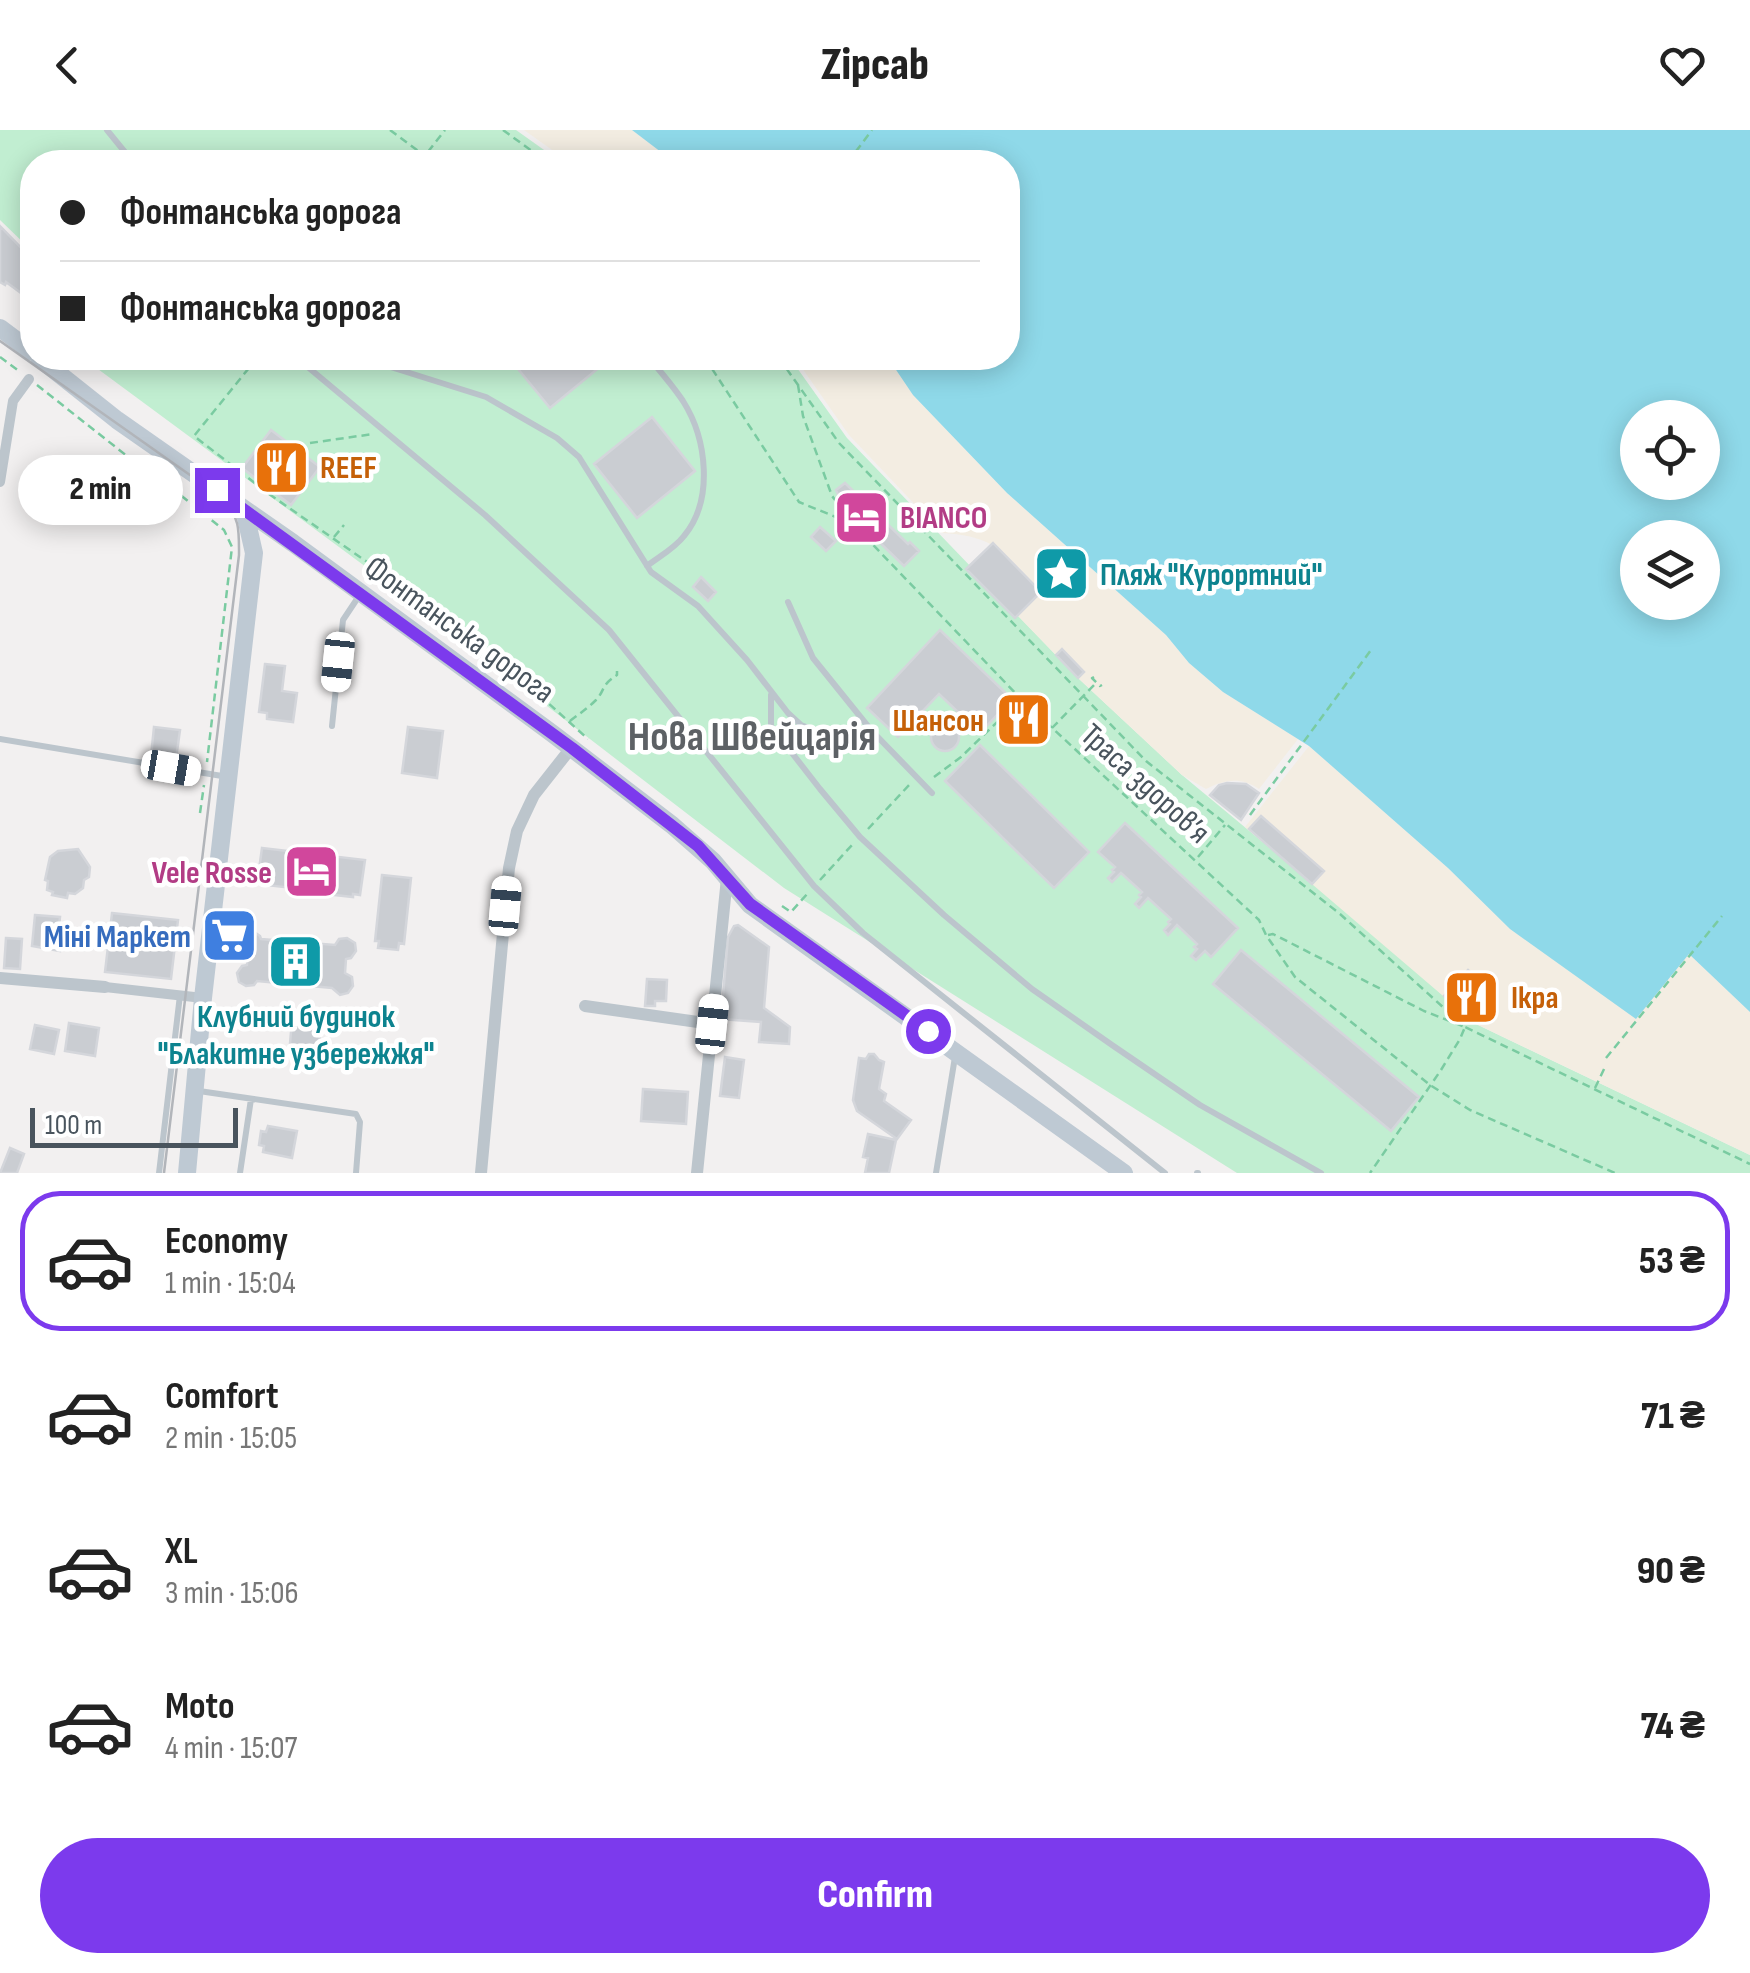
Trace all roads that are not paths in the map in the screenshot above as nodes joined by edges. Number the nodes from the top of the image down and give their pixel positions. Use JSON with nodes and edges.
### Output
{"nodes":[{"id":1,"x":107,"y":130,"type":"edge"},
{"id":2,"x":123,"y":150,"type":"edge"},
{"id":3,"x":54,"y":370,"type":"edge"},
{"id":4,"x":313,"y":370,"type":"edge"},
{"id":5,"x":400,"y":370,"type":"edge"},
{"id":6,"x":658,"y":370,"type":"edge"},
{"id":7,"x":30,"y":379,"type":"road end"},
{"id":8,"x":0,"y":482,"type":"edge"},
{"id":9,"x":244,"y":509,"type":"junction"},
{"id":10,"x":293,"y":544,"type":"junction"},
{"id":11,"x":254,"y":553,"type":"junction"},
{"id":12,"x":648,"y":566,"type":"junction"},
{"id":13,"x":361,"y":593,"type":"junction"},
{"id":14,"x":788,"y":602,"type":"dead end"},
{"id":15,"x":771,"y":694,"type":"junction"},
{"id":16,"x":332,"y":726,"type":"dead end"},
{"id":17,"x":872,"y":730,"type":"junction"},
{"id":18,"x":0,"y":739,"type":"edge"},
{"id":19,"x":572,"y":748,"type":"junction"},
{"id":20,"x":229,"y":778,"type":"junction"},
{"id":21,"x":932,"y":793,"type":"dead end"},
{"id":22,"x":727,"y":878,"type":"junction"},
{"id":23,"x":0,"y":978,"type":"edge"},
{"id":24,"x":106,"y":987,"type":"joint"},
{"id":25,"x":180,"y":996,"type":"junction"},
{"id":26,"x":203,"y":998,"type":"junction"},
{"id":27,"x":585,"y":1006,"type":"dead end"},
{"id":28,"x":712,"y":1024,"type":"junction"},
{"id":29,"x":956,"y":1050,"type":"junction"},
{"id":30,"x":194,"y":1090,"type":"junction"},
{"id":31,"x":251,"y":1098,"type":"junction"},
{"id":32,"x":1120,"y":1171,"type":"edge"},
{"id":33,"x":159,"y":1173,"type":"edge"},
{"id":34,"x":186,"y":1173,"type":"edge"},
{"id":35,"x":240,"y":1173,"type":"edge"},
{"id":36,"x":356,"y":1173,"type":"edge"},
{"id":37,"x":482,"y":1173,"type":"edge"},
{"id":38,"x":697,"y":1173,"type":"edge"},
{"id":39,"x":936,"y":1173,"type":"edge"},
{"id":40,"x":1166,"y":1173,"type":"edge"},
{"id":41,"x":1321,"y":1173,"type":"edge"}],
"edges":[{"from":1,"to":2,"type":"lane"},
{"from":3,"to":9,"type":"main road","name":"Фонтанська дорога"},
{"from":4,"to":40,"type":"lane"},
{"from":5,"to":12,"type":"lane"},
{"from":6,"to":12,"type":"lane"},
{"from":7,"to":8,"type":"street"},
{"from":9,"to":10,"type":"main road","name":"Фонтанська дорога"},
{"from":9,"to":11,"type":"main road"},
{"from":10,"to":11,"type":"main road"},
{"from":10,"to":13,"type":"main road","name":"Фонтанська дорога"},
{"from":11,"to":20,"type":"main road"},
{"from":12,"to":15,"type":"lane"},
{"from":13,"to":16,"type":"lane"},
{"from":13,"to":19,"type":"main road","name":"Фонтанська дорога"},
{"from":14,"to":17,"type":"lane"},
{"from":15,"to":17,"type":"lane"},
{"from":15,"to":41,"type":"lane"},
{"from":17,"to":21,"type":"lane"},
{"from":18,"to":20,"type":"lane"},
{"from":19,"to":22,"type":"main road","name":"Фонтанська дорога"},
{"from":19,"to":37,"type":"street"},
{"from":20,"to":26,"type":"main road"},
{"from":22,"to":28,"type":"street"},
{"from":22,"to":29,"type":"main road","name":"Фонтанська дорога"},
{"from":23,"to":24,"type":"street"},
{"from":24,"to":25,"type":"street"},
{"from":25,"to":26,"type":"street"},
{"from":25,"to":33,"type":"lane"},
{"from":26,"to":30,"type":"main road"},
{"from":27,"to":28,"type":"street"},
{"from":28,"to":38,"type":"street"},
{"from":29,"to":32,"type":"main road","name":"Фонтанська дорога"},
{"from":29,"to":39,"type":"lane"},
{"from":30,"to":31,"type":"lane"},
{"from":30,"to":34,"type":"main road"},
{"from":31,"to":35,"type":"lane"},
{"from":31,"to":36,"type":"lane"}]}
